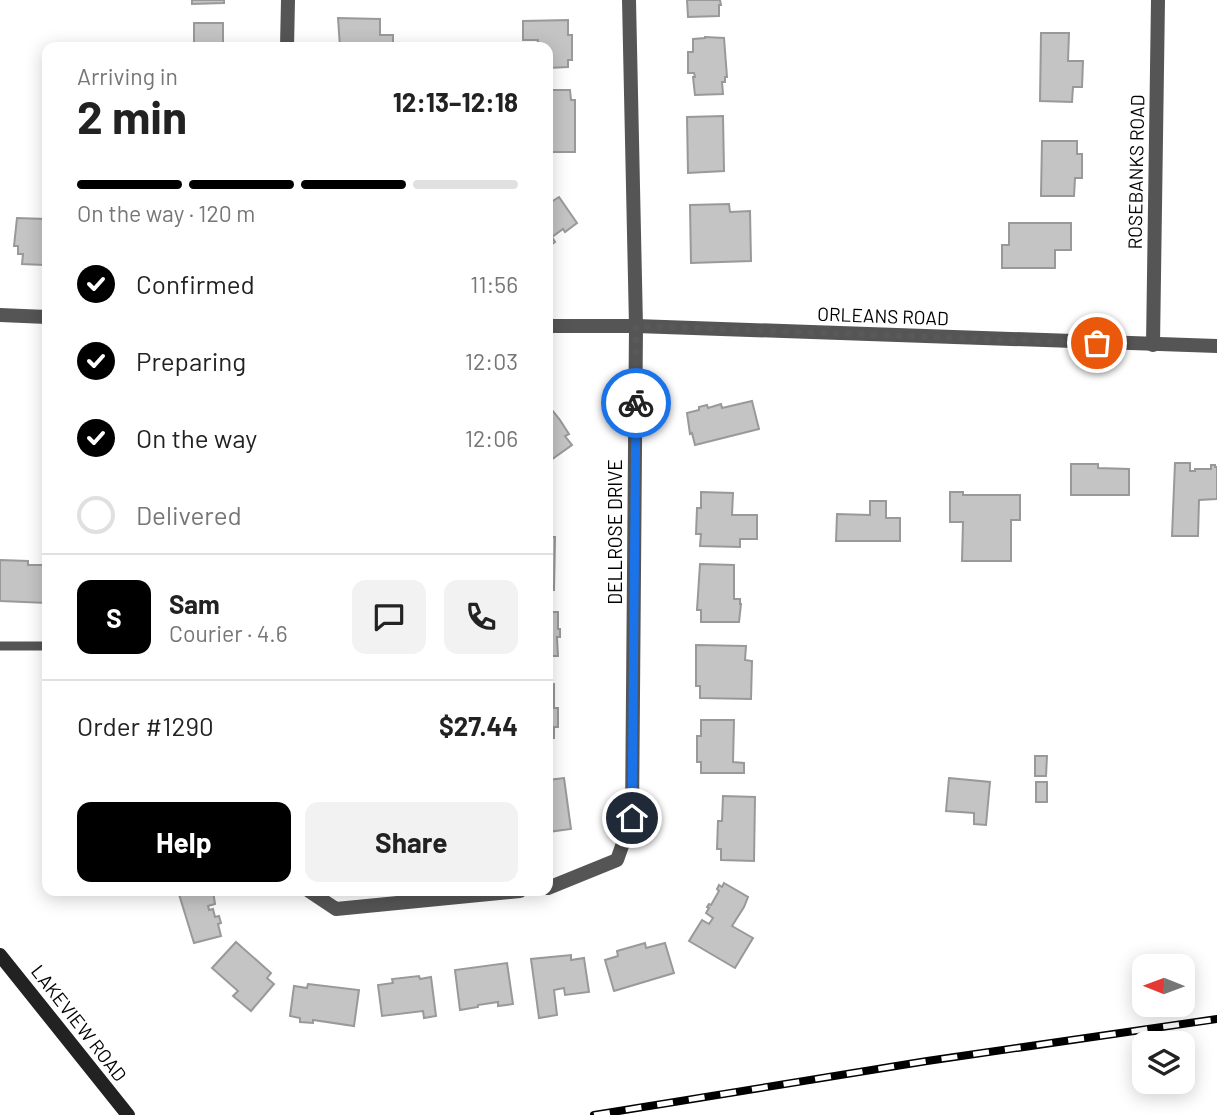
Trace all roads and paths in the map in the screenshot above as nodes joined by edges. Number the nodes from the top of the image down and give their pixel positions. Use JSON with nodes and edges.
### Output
{"nodes":[{"id":1,"x":288,"y":0,"type":"edge"},
{"id":2,"x":629,"y":0,"type":"edge"},
{"id":3,"x":1158,"y":0,"type":"edge"},
{"id":4,"x":287,"y":42,"type":"edge"},
{"id":5,"x":0,"y":315,"type":"edge"},
{"id":6,"x":42,"y":317,"type":"edge"},
{"id":7,"x":553,"y":326,"type":"edge"},
{"id":8,"x":636,"y":326,"type":"junction"},
{"id":9,"x":1153,"y":345,"type":"junction"},
{"id":10,"x":1217,"y":346,"type":"edge"},
{"id":11,"x":0,"y":646,"type":"edge"},
{"id":12,"x":42,"y":646,"type":"edge"},
{"id":13,"x":553,"y":886,"type":"edge"},
{"id":14,"x":316,"y":896,"type":"edge"},
{"id":15,"x":469,"y":896,"type":"edge"},
{"id":16,"x":0,"y":955,"type":"edge"},
{"id":17,"x":128,"y":1115,"type":"edge"}],
"edges":[{"from":1,"to":4,"type":"street"},
{"from":2,"to":8,"type":"street","name":"DELLROSE DRIVE"},
{"from":3,"to":9,"type":"street","name":"ROSEBANKS ROAD"},
{"from":5,"to":6,"type":"street"},
{"from":7,"to":8,"type":"street","name":"ORLEANS ROAD"},
{"from":8,"to":9,"type":"street","name":"ORLEANS ROAD"},
{"from":8,"to":13,"type":"street","name":"DELLROSE DRIVE"},
{"from":9,"to":10,"type":"street","name":"ORLEANS ROAD"},
{"from":11,"to":12,"type":"lane"},
{"from":14,"to":15,"type":"street"},
{"from":16,"to":17,"type":"street","name":"LAKEVIEW ROAD"}]}
